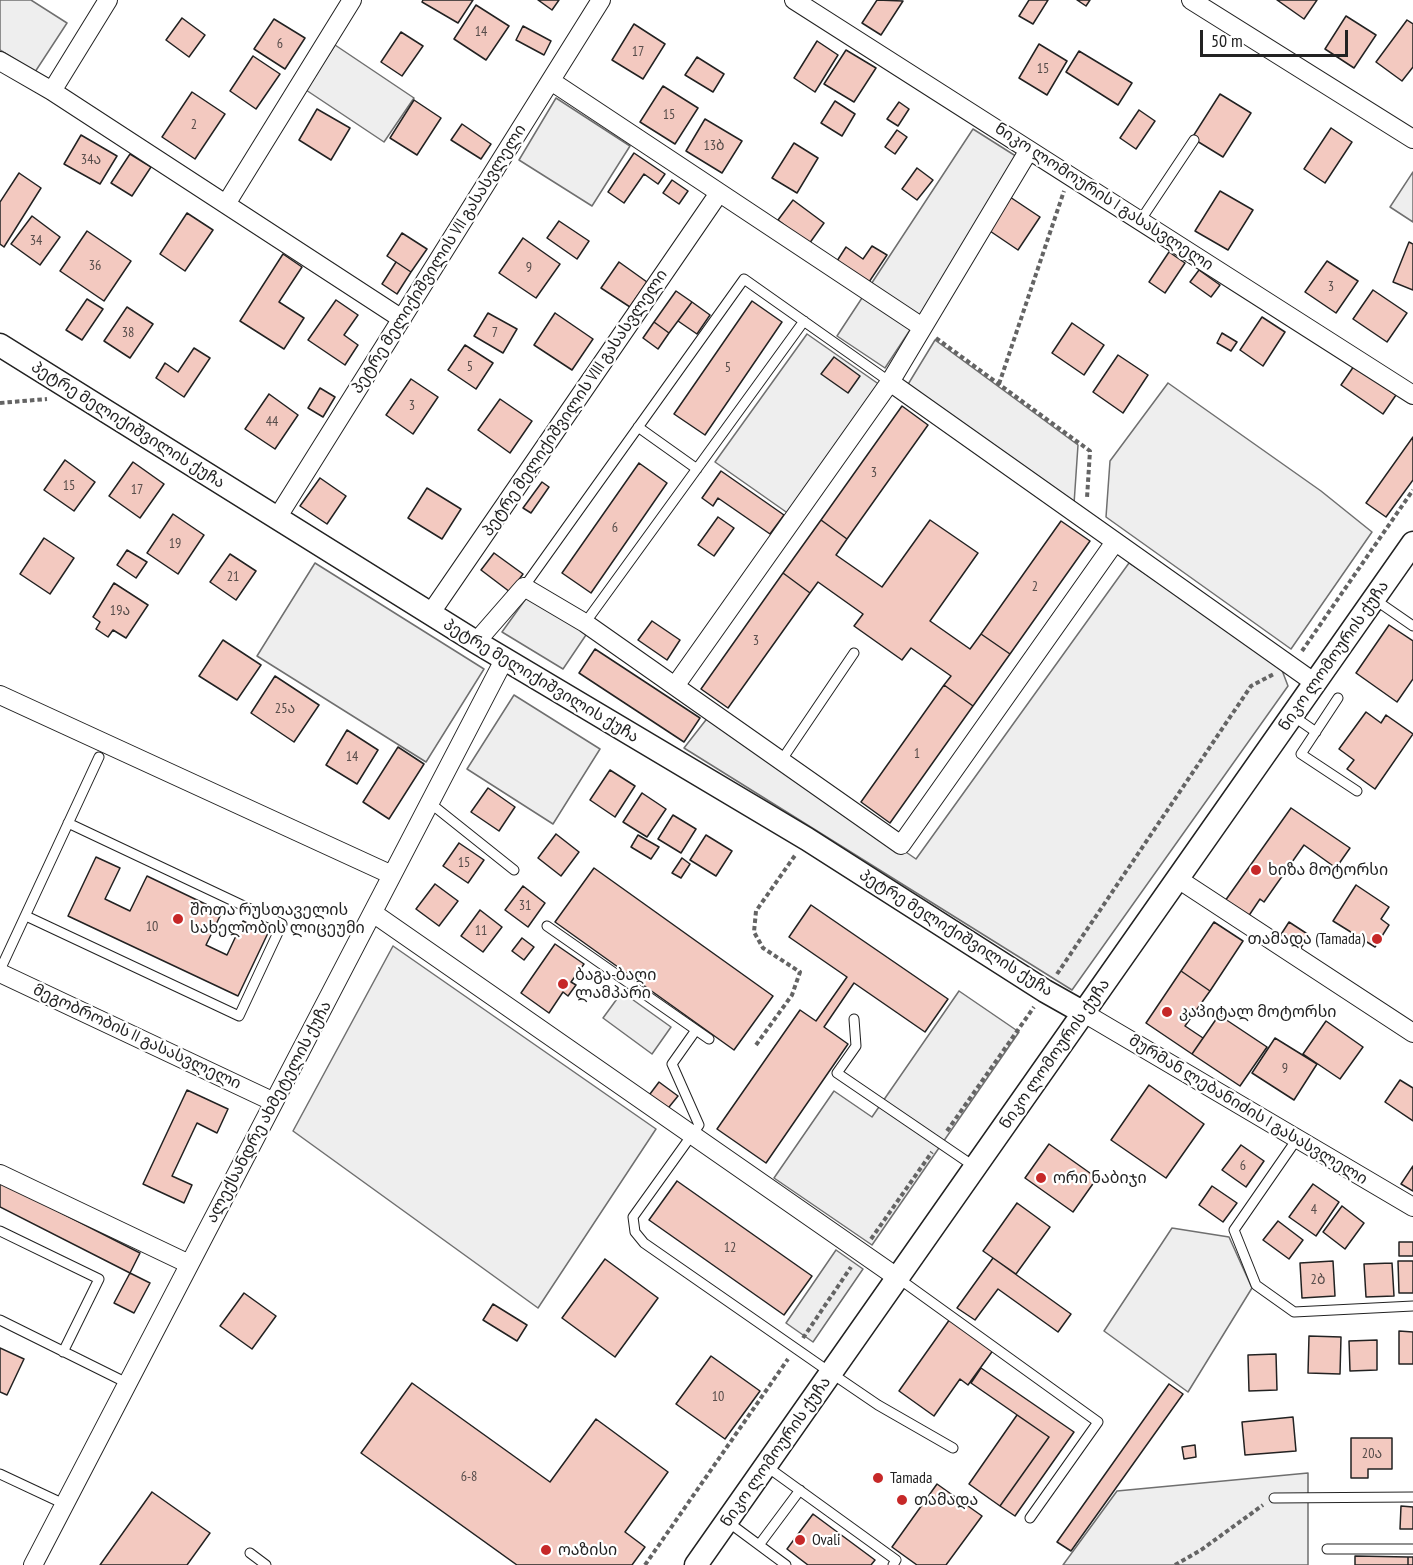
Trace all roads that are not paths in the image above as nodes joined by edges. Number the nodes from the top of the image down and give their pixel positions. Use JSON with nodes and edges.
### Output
{"nodes":[{"id":1,"x":108,"y":0,"type":"edge"},
{"id":2,"x":352,"y":0,"type":"edge"},
{"id":3,"x":602,"y":0,"type":"edge"},
{"id":4,"x":794,"y":0,"type":"edge"},
{"id":5,"x":1191,"y":0,"type":"edge"},
{"id":6,"x":0,"y":61,"type":"edge"},
{"id":7,"x":550,"y":81,"type":"junction"},
{"id":8,"x":52,"y":91,"type":"junction"},
{"id":9,"x":1413,"y":139,"type":"edge"},
{"id":10,"x":1194,"y":140,"type":"dead end"},
{"id":11,"x":1029,"y":150,"type":"junction"},
{"id":12,"x":719,"y":193,"type":"junction"},
{"id":13,"x":226,"y":204,"type":"junction"},
{"id":14,"x":1140,"y":221,"type":"junction"},
{"id":15,"x":402,"y":319,"type":"junction"},
{"id":16,"x":804,"y":321,"type":"junction"},
{"id":17,"x":922,"y":327,"type":"junction"},
{"id":18,"x":0,"y":345,"type":"edge"},
{"id":19,"x":890,"y":382,"type":"junction"},
{"id":20,"x":1413,"y":395,"type":"edge"},
{"id":21,"x":638,"y":427,"type":"junction"},
{"id":22,"x":697,"y":469,"type":"junction"},
{"id":23,"x":277,"y":518,"type":"junction"},
{"id":24,"x":1115,"y":542,"type":"junction"},
{"id":25,"x":1413,"y":543,"type":"edge"},
{"id":26,"x":524,"y":587,"type":"junction"},
{"id":27,"x":1374,"y":599,"type":"junction"},
{"id":28,"x":430,"y":614,"type":"junction"},
{"id":29,"x":585,"y":624,"type":"junction"},
{"id":30,"x":1413,"y":626,"type":"edge"},
{"id":31,"x":476,"y":642,"type":"junction"},
{"id":32,"x":854,"y":653,"type":"dead end"},
{"id":33,"x":504,"y":660,"type":"junction"},
{"id":34,"x":1315,"y":683,"type":"junction"},
{"id":35,"x":675,"y":686,"type":"junction"},
{"id":36,"x":0,"y":695,"type":"edge"},
{"id":37,"x":1338,"y":698,"type":"dead end"},
{"id":38,"x":1292,"y":715,"type":"junction"},
{"id":39,"x":1316,"y":732,"type":"junction"},
{"id":40,"x":99,"y":757,"type":"dead end"},
{"id":41,"x":781,"y":761,"type":"junction"},
{"id":42,"x":1357,"y":791,"type":"dead end"},
{"id":43,"x":430,"y":803,"type":"junction"},
{"id":44,"x":68,"y":823,"type":"junction"},
{"id":45,"x":514,"y":870,"type":"dead end"},
{"id":46,"x":392,"y":875,"type":"junction"},
{"id":47,"x":1178,"y":879,"type":"junction"},
{"id":48,"x":373,"y":913,"type":"junction"},
{"id":49,"x":26,"y":916,"type":"junction"},
{"id":50,"x":547,"y":926,"type":"dead end"},
{"id":51,"x":0,"y":971,"type":"edge"},
{"id":52,"x":1084,"y":1013,"type":"junction"},
{"id":53,"x":854,"y":1019,"type":"dead end"},
{"id":54,"x":696,"y":1030,"type":"junction"},
{"id":55,"x":1413,"y":1033,"type":"edge"},
{"id":56,"x":709,"y":1039,"type":"dead end"},
{"id":57,"x":274,"y":1102,"type":"junction"},
{"id":58,"x":692,"y":1135,"type":"junction"},
{"id":59,"x":1297,"y":1139,"type":"junction"},
{"id":60,"x":975,"y":1167,"type":"junction"},
{"id":61,"x":0,"y":1174,"type":"edge"},
{"id":62,"x":1413,"y":1207,"type":"edge"},
{"id":63,"x":0,"y":1231,"type":"edge"},
{"id":64,"x":189,"y":1264,"type":"junction"},
{"id":65,"x":898,"y":1278,"type":"junction"},
{"id":66,"x":1413,"y":1306,"type":"edge"},
{"id":67,"x":0,"y":1320,"type":"edge"},
{"id":68,"x":63,"y":1352,"type":"junction"},
{"id":69,"x":831,"y":1373,"type":"junction"},
{"id":70,"x":128,"y":1383,"type":"junction"},
{"id":71,"x":953,"y":1448,"type":"dead end"},
{"id":72,"x":766,"y":1466,"type":"junction"},
{"id":73,"x":0,"y":1474,"type":"edge"},
{"id":74,"x":800,"y":1490,"type":"junction"},
{"id":75,"x":1413,"y":1497,"type":"edge"},
{"id":76,"x":1274,"y":1498,"type":"road end"},
{"id":77,"x":64,"y":1504,"type":"junction"},
{"id":78,"x":1030,"y":1518,"type":"dead end"},
{"id":79,"x":727,"y":1521,"type":"junction"},
{"id":80,"x":759,"y":1545,"type":"junction"},
{"id":81,"x":1327,"y":1549,"type":"dead end"},
{"id":82,"x":1413,"y":1549,"type":"edge"},
{"id":83,"x":250,"y":1553,"type":"dead end"},
{"id":84,"x":33,"y":1565,"type":"edge"},
{"id":85,"x":266,"y":1565,"type":"edge"},
{"id":86,"x":696,"y":1565,"type":"edge"},
{"id":87,"x":786,"y":1565,"type":"edge"},
{"id":88,"x":893,"y":1565,"type":"edge"}],
"edges":[{"from":1,"to":8,"type":"street"},
{"from":2,"to":13,"type":"street"},
{"from":3,"to":7,"type":"street","name":"პეტრე მელიქიშვილის VII გასასვლელი"},
{"from":4,"to":11,"type":"street","name":"ნიკო ლომოურის I გასასვლელი"},
{"from":5,"to":9,"type":"street"},
{"from":6,"to":8,"type":"street"},
{"from":7,"to":12,"type":"street"},
{"from":7,"to":15,"type":"street","name":"პეტრე მელიქიშვილის VII გასასვლელი"},
{"from":8,"to":13,"type":"street"},
{"from":10,"to":14,"type":"lane"},
{"from":11,"to":14,"type":"street","name":"ნიკო ლომოურის I გასასვლელი"},
{"from":11,"to":17,"type":"street"},
{"from":12,"to":17,"type":"street"},
{"from":12,"to":28,"type":"street","name":"პეტრე მელიქიშვილის VIII გასასვლელი"},
{"from":13,"to":15,"type":"street"},
{"from":14,"to":20,"type":"street","name":"ნიკო ლომოურის I გასასვლელი"},
{"from":15,"to":23,"type":"street","name":"პეტრე მელიქიშვილის VII გასასვლელი"},
{"from":16,"to":19,"type":"lane"},
{"from":16,"to":21,"type":"lane"},
{"from":16,"to":22,"type":"lane"},
{"from":17,"to":19,"type":"street"},
{"from":18,"to":23,"type":"street","name":"პეტრე მელიქიშვილის ქუჩა"},
{"from":19,"to":24,"type":"street"},
{"from":19,"to":35,"type":"street"},
{"from":21,"to":22,"type":"lane"},
{"from":21,"to":26,"type":"lane"},
{"from":22,"to":29,"type":"lane"},
{"from":23,"to":28,"type":"street","name":"პეტრე მელიქიშვილის ქუჩა"},
{"from":24,"to":34,"type":"street"},
{"from":24,"to":41,"type":"street"},
{"from":25,"to":27,"type":"street","name":"ნიკო ლომოურის ქუჩა"},
{"from":26,"to":29,"type":"street"},
{"from":26,"to":31,"type":"street"},
{"from":27,"to":30,"type":"lane"},
{"from":27,"to":34,"type":"street","name":"ნიკო ლომოურის ქუჩა"},
{"from":28,"to":31,"type":"street","name":"პეტრე მელიქიშვილის ქუჩა"},
{"from":29,"to":35,"type":"street"},
{"from":31,"to":33,"type":"street","name":"პეტრე მელიქიშვილის ქუჩა"},
{"from":32,"to":41,"type":"lane"},
{"from":33,"to":43,"type":"street","name":"ალექსანდრე ახმეტელის ქუჩა"},
{"from":33,"to":52,"type":"street","name":"პეტრე მელიქიშვილის ქუჩა"},
{"from":34,"to":38,"type":"street","name":"ნიკო ლომოურის ქუჩა"},
{"from":35,"to":41,"type":"street"},
{"from":36,"to":46,"type":"street"},
{"from":37,"to":39,"type":"lane"},
{"from":38,"to":39,"type":"lane"},
{"from":38,"to":47,"type":"street","name":"ნიკო ლომოურის ქუჩა"},
{"from":39,"to":42,"type":"lane"},
{"from":40,"to":44,"type":"lane"},
{"from":43,"to":45,"type":"lane"},
{"from":43,"to":46,"type":"street","name":"ალექსანდრე ახმეტელის ქუჩა"},
{"from":44,"to":49,"type":"lane"},
{"from":44,"to":49,"type":"lane"},
{"from":46,"to":48,"type":"street","name":"ალექსანდრე ახმეტელის ქუჩა"},
{"from":47,"to":52,"type":"street","name":"ნიკო ლომოურის ქუჩა"},
{"from":47,"to":55,"type":"street"},
{"from":48,"to":57,"type":"street","name":"ალექსანდრე ახმეტელის ქუჩა"},
{"from":48,"to":58,"type":"street"},
{"from":49,"to":51,"type":"lane"},
{"from":50,"to":54,"type":"lane"},
{"from":51,"to":57,"type":"street","name":"მეგობრობის II გასასვლელი"},
{"from":52,"to":59,"type":"street","name":"მურმან ლებანიძის I გასასვლელი"},
{"from":52,"to":60,"type":"street","name":"ნიკო ლომოურის ქუჩა"},
{"from":53,"to":60,"type":"lane"},
{"from":54,"to":56,"type":"lane"},
{"from":54,"to":58,"type":"lane"},
{"from":57,"to":64,"type":"street","name":"ალექსანდრე ახმეტელის ქუჩა"},
{"from":58,"to":65,"type":"street"},
{"from":58,"to":69,"type":"lane"},
{"from":59,"to":62,"type":"street","name":"მურმან ლებანიძის I გასასვლელი"},
{"from":59,"to":66,"type":"lane"},
{"from":60,"to":65,"type":"street","name":"ნიკო ლომოურის ქუჩა"},
{"from":61,"to":64,"type":"street"},
{"from":63,"to":68,"type":"lane"},
{"from":64,"to":70,"type":"street","name":"ალექსანდრე ახმეტელის ქუჩა"},
{"from":65,"to":69,"type":"street","name":"ნიკო ლომოურის ქუჩა"},
{"from":65,"to":78,"type":"lane"},
{"from":67,"to":68,"type":"lane"},
{"from":68,"to":70,"type":"lane"},
{"from":69,"to":71,"type":"lane"},
{"from":69,"to":72,"type":"street","name":"ნიკო ლომოურის ქუჩა"},
{"from":70,"to":77,"type":"street","name":"ალექსანდრე ახმეტელის ქუჩა"},
{"from":72,"to":74,"type":"lane"},
{"from":72,"to":79,"type":"street","name":"ნიკო ლომოურის ქუჩა"},
{"from":73,"to":77,"type":"lane"},
{"from":74,"to":80,"type":"lane"},
{"from":74,"to":88,"type":"lane"},
{"from":75,"to":76,"type":"lane"},
{"from":77,"to":84,"type":"street","name":"ალექსანდრე ახმეტელის ქუჩა"},
{"from":79,"to":80,"type":"lane"},
{"from":79,"to":86,"type":"street","name":"ნიკო ლომოურის ქუჩა"},
{"from":80,"to":87,"type":"lane"},
{"from":81,"to":82,"type":"lane"},
{"from":83,"to":85,"type":"lane"}]}
